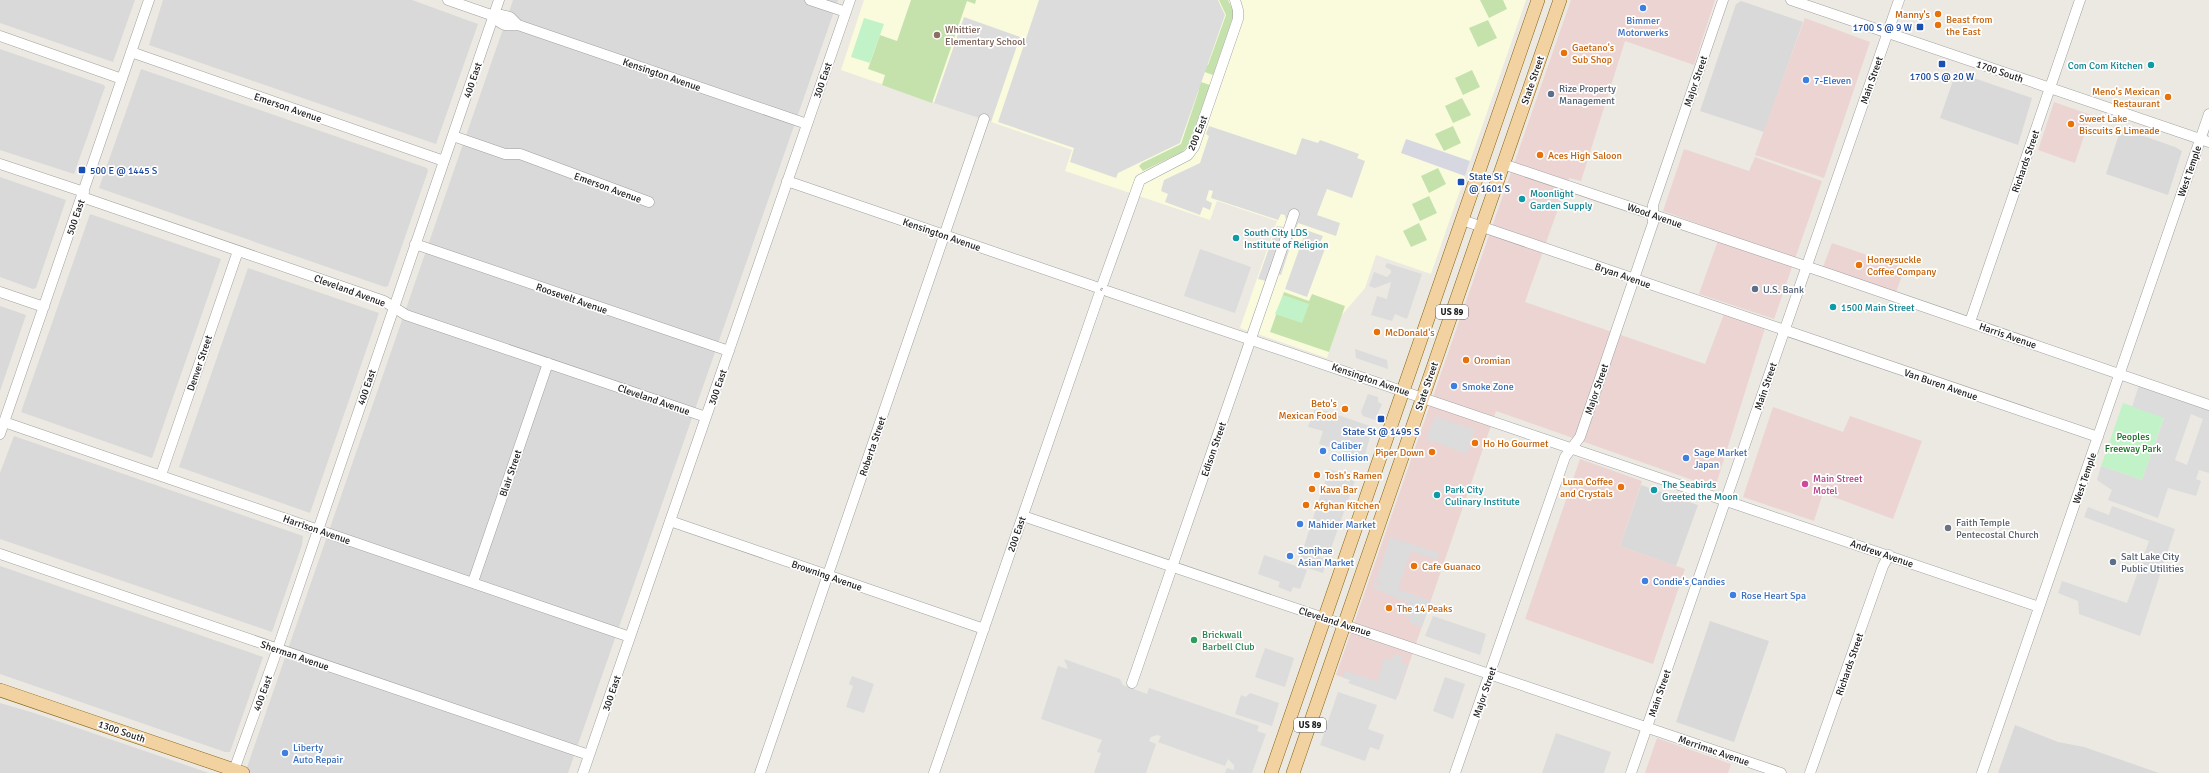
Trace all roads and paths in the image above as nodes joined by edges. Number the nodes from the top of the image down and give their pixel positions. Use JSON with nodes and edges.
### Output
{"nodes":[{"id":1,"x":149,"y":0,"type":"edge"},
{"id":2,"x":448,"y":0,"type":"edge"},
{"id":3,"x":499,"y":0,"type":"edge"},
{"id":4,"x":810,"y":0,"type":"edge"},
{"id":5,"x":850,"y":0,"type":"edge"},
{"id":6,"x":1235,"y":0,"type":"edge"},
{"id":7,"x":1538,"y":0,"type":"edge"},
{"id":8,"x":1560,"y":0,"type":"edge"},
{"id":9,"x":1722,"y":0,"type":"edge"},
{"id":10,"x":1791,"y":0,"type":"edge"},
{"id":11,"x":1898,"y":0,"type":"edge"},
{"id":12,"x":2080,"y":0,"type":"edge"},
{"id":13,"x":846,"y":12,"type":"junction"},
{"id":14,"x":494,"y":16,"type":"junction"},
{"id":15,"x":1887,"y":32,"type":"junction"},
{"id":16,"x":0,"y":36,"type":"edge"},
{"id":17,"x":131,"y":52,"type":"junction"},
{"id":18,"x":122,"y":78,"type":"junction"},
{"id":19,"x":2050,"y":88,"type":"junction"},
{"id":20,"x":2209,"y":114,"type":"edge"},
{"id":21,"x":984,"y":120,"type":"dead end"},
{"id":22,"x":807,"y":124,"type":"junction"},
{"id":23,"x":453,"y":136,"type":"junction"},
{"id":24,"x":2205,"y":141,"type":"edge"},
{"id":25,"x":444,"y":161,"type":"junction"},
{"id":26,"x":0,"y":164,"type":"edge"},
{"id":27,"x":1503,"y":164,"type":"junction"},
{"id":28,"x":787,"y":181,"type":"junction"},
{"id":29,"x":83,"y":195,"type":"junction"},
{"id":30,"x":649,"y":202,"type":"dead end"},
{"id":31,"x":1294,"y":214,"type":"dead end"},
{"id":32,"x":1653,"y":215,"type":"junction"},
{"id":33,"x":1462,"y":220,"type":"junction"},
{"id":34,"x":1481,"y":226,"type":"junction"},
{"id":35,"x":945,"y":235,"type":"junction"},
{"id":36,"x":415,"y":244,"type":"junction"},
{"id":37,"x":238,"y":251,"type":"junction"},
{"id":38,"x":1806,"y":267,"type":"junction"},
{"id":39,"x":1634,"y":278,"type":"junction"},
{"id":40,"x":1101,"y":289,"type":"junction"},
{"id":41,"x":0,"y":292,"type":"edge"},
{"id":42,"x":44,"y":307,"type":"junction"},
{"id":43,"x":394,"y":307,"type":"junction"},
{"id":44,"x":1970,"y":322,"type":"junction"},
{"id":45,"x":1784,"y":330,"type":"junction"},
{"id":46,"x":1251,"y":339,"type":"junction"},
{"id":47,"x":729,"y":351,"type":"junction"},
{"id":48,"x":548,"y":363,"type":"junction"},
{"id":49,"x":2120,"y":373,"type":"junction"},
{"id":50,"x":1403,"y":390,"type":"junction"},
{"id":51,"x":1422,"y":397,"type":"junction"},
{"id":52,"x":2209,"y":405,"type":"edge"},
{"id":53,"x":706,"y":417,"type":"junction"},
{"id":54,"x":4,"y":422,"type":"junction"},
{"id":55,"x":0,"y":434,"type":"edge"},
{"id":56,"x":2098,"y":437,"type":"junction"},
{"id":57,"x":1572,"y":448,"type":"junction"},
{"id":58,"x":161,"y":475,"type":"junction"},
{"id":59,"x":1726,"y":500,"type":"junction"},
{"id":60,"x":1023,"y":516,"type":"junction"},
{"id":61,"x":670,"y":521,"type":"junction"},
{"id":62,"x":318,"y":529,"type":"junction"},
{"id":63,"x":0,"y":554,"type":"edge"},
{"id":64,"x":1889,"y":555,"type":"junction"},
{"id":65,"x":1172,"y":566,"type":"junction"},
{"id":66,"x":828,"y":575,"type":"junction"},
{"id":67,"x":472,"y":582,"type":"junction"},
{"id":68,"x":2039,"y":607,"type":"junction"},
{"id":69,"x":1325,"y":618,"type":"junction"},
{"id":70,"x":1344,"y":624,"type":"junction"},
{"id":71,"x":984,"y":629,"type":"junction"},
{"id":72,"x":630,"y":636,"type":"junction"},
{"id":73,"x":278,"y":649,"type":"junction"},
{"id":74,"x":1490,"y":674,"type":"junction"},
{"id":75,"x":1132,"y":683,"type":"dead end"},
{"id":76,"x":0,"y":690,"type":"edge"},
{"id":77,"x":1647,"y":727,"type":"junction"},
{"id":78,"x":589,"y":756,"type":"junction"},
{"id":79,"x":237,"y":772,"type":"edge"},
{"id":80,"x":583,"y":773,"type":"edge"},
{"id":81,"x":760,"y":773,"type":"edge"},
{"id":82,"x":934,"y":773,"type":"edge"},
{"id":83,"x":1271,"y":773,"type":"edge"},
{"id":84,"x":1293,"y":773,"type":"edge"},
{"id":85,"x":1456,"y":773,"type":"edge"},
{"id":86,"x":1631,"y":773,"type":"edge"},
{"id":87,"x":1781,"y":773,"type":"edge"},
{"id":88,"x":1810,"y":773,"type":"edge"},
{"id":89,"x":1982,"y":773,"type":"edge"}],
"edges":[{"from":1,"to":17,"type":"street","name":"500 East"},
{"from":2,"to":14,"type":"street","name":"Kensington Avenue"},
{"from":3,"to":14,"type":"street","name":"400 East"},
{"from":4,"to":13,"type":"street"},
{"from":5,"to":13,"type":"street","name":"300 East"},
{"from":6,"to":40,"type":"street","name":"200 East"},
{"from":7,"to":33,"type":"main road","name":"State Street","number":"US 89"},
{"from":8,"to":27,"type":"main road","name":"State Street","number":"US 89"},
{"from":9,"to":32,"type":"street","name":"Major Street"},
{"from":10,"to":15,"type":"street","name":"1700 South"},
{"from":11,"to":15,"type":"street","name":"Main Street"},
{"from":12,"to":19,"type":"street","name":"Richards Street"},
{"from":13,"to":22,"type":"street","name":"300 East"},
{"from":14,"to":22,"type":"street","name":"Kensington Avenue"},
{"from":14,"to":23,"type":"street","name":"400 East"},
{"from":15,"to":19,"type":"street","name":"1700 South"},
{"from":15,"to":38,"type":"street","name":"Main Street"},
{"from":16,"to":18,"type":"street"},
{"from":17,"to":18,"type":"street","name":"500 East"},
{"from":17,"to":25,"type":"street","name":"Emerson Avenue"},
{"from":18,"to":29,"type":"street","name":"500 East"},
{"from":19,"to":24,"type":"street","name":"1700 South"},
{"from":19,"to":44,"type":"street","name":"Richards Street"},
{"from":20,"to":24,"type":"street","name":"West Temple"},
{"from":21,"to":35,"type":"street","name":"Roberta Street"},
{"from":22,"to":28,"type":"street","name":"300 East"},
{"from":23,"to":25,"type":"street","name":"400 East"},
{"from":23,"to":30,"type":"street","name":"Emerson Avenue"},
{"from":24,"to":49,"type":"street","name":"West Temple"},
{"from":25,"to":36,"type":"street","name":"400 East"},
{"from":26,"to":29,"type":"street","name":"Cleveland Avenue"},
{"from":27,"to":32,"type":"street","name":"Wood Avenue"},
{"from":27,"to":34,"type":"main road","name":"State Street","number":"US 89"},
{"from":28,"to":35,"type":"street","name":"Kensington Avenue"},
{"from":28,"to":47,"type":"street","name":"300 East"},
{"from":29,"to":37,"type":"street","name":"Cleveland Avenue"},
{"from":29,"to":42,"type":"street","name":"500 East"},
{"from":31,"to":46,"type":"street","name":"Edison Street"},
{"from":32,"to":38,"type":"street","name":"Wood Avenue"},
{"from":32,"to":39,"type":"street","name":"Major Street"},
{"from":33,"to":34,"type":"street","name":"Bryan Avenue"},
{"from":33,"to":50,"type":"main road","name":"State Street","number":"US 89"},
{"from":34,"to":39,"type":"street","name":"Bryan Avenue"},
{"from":34,"to":51,"type":"main road","name":"State Street","number":"US 89"},
{"from":35,"to":40,"type":"street","name":"Kensington Avenue"},
{"from":35,"to":66,"type":"street","name":"Roberta Street"},
{"from":36,"to":43,"type":"street","name":"400 East"},
{"from":36,"to":47,"type":"street","name":"Roosevelt Avenue"},
{"from":37,"to":43,"type":"street","name":"Cleveland Avenue"},
{"from":37,"to":58,"type":"street","name":"Denver Street"},
{"from":38,"to":44,"type":"street","name":"Harris Avenue"},
{"from":38,"to":45,"type":"street","name":"Main Street"},
{"from":39,"to":45,"type":"street","name":"Bryan Avenue"},
{"from":39,"to":57,"type":"street","name":"Major Street"},
{"from":40,"to":46,"type":"street","name":"Kensington Avenue"},
{"from":40,"to":60,"type":"street","name":"200 East"},
{"from":41,"to":42,"type":"street"},
{"from":42,"to":54,"type":"street","name":"500 East"},
{"from":43,"to":48,"type":"street","name":"Cleveland Avenue"},
{"from":43,"to":62,"type":"street","name":"400 East"},
{"from":44,"to":49,"type":"street","name":"Harris Avenue"},
{"from":45,"to":56,"type":"street","name":"Van Buren Avenue"},
{"from":45,"to":59,"type":"street","name":"Main Street"},
{"from":46,"to":50,"type":"street","name":"Kensington Avenue"},
{"from":46,"to":65,"type":"street","name":"Edison Street"},
{"from":47,"to":53,"type":"street","name":"300 East"},
{"from":48,"to":53,"type":"street","name":"Cleveland Avenue"},
{"from":48,"to":67,"type":"street","name":"Blair Street"},
{"from":49,"to":52,"type":"street","name":"Harris Avenue"},
{"from":49,"to":56,"type":"street","name":"West Temple"},
{"from":50,"to":51,"type":"street","name":"Kensington Avenue"},
{"from":50,"to":69,"type":"main road","name":"State Street","number":"US 89"},
{"from":51,"to":57,"type":"street","name":"Kensington Avenue"},
{"from":51,"to":70,"type":"main road","name":"State Street","number":"US 89"},
{"from":53,"to":61,"type":"street","name":"300 East"},
{"from":54,"to":55,"type":"street","name":"500 East"},
{"from":54,"to":58,"type":"street","name":"Harrison Avenue"},
{"from":56,"to":68,"type":"street","name":"West Temple"},
{"from":57,"to":59,"type":"street","name":"Kensington Avenue"},
{"from":57,"to":74,"type":"street","name":"Major Street"},
{"from":58,"to":62,"type":"street","name":"Harrison Avenue"},
{"from":59,"to":64,"type":"street","name":"Andrew Avenue"},
{"from":59,"to":77,"type":"street","name":"Main Street"},
{"from":60,"to":65,"type":"street","name":"Cleveland Avenue"},
{"from":60,"to":71,"type":"street","name":"200 East"},
{"from":61,"to":66,"type":"street","name":"Browning Avenue"},
{"from":61,"to":72,"type":"street","name":"300 East"},
{"from":62,"to":67,"type":"street","name":"Harrison Avenue"},
{"from":62,"to":73,"type":"street","name":"400 East"},
{"from":63,"to":73,"type":"street","name":"Sherman Avenue"},
{"from":64,"to":68,"type":"street","name":"Andrew Avenue"},
{"from":64,"to":88,"type":"street","name":"Richards Street"},
{"from":65,"to":69,"type":"street","name":"Cleveland Avenue"},
{"from":65,"to":75,"type":"street","name":"Edison Street"},
{"from":66,"to":71,"type":"street","name":"Browning Avenue"},
{"from":66,"to":81,"type":"street","name":"Roberta Street"},
{"from":67,"to":72,"type":"street","name":"Harrison Avenue"},
{"from":68,"to":89,"type":"street","name":"West Temple"},
{"from":69,"to":70,"type":"street","name":"Cleveland Avenue"},
{"from":69,"to":83,"type":"main road","name":"State Street","number":"US 89"},
{"from":70,"to":74,"type":"street","name":"Cleveland Avenue"},
{"from":70,"to":84,"type":"main road","name":"State Street","number":"US 89"},
{"from":71,"to":82,"type":"street","name":"200 East"},
{"from":72,"to":78,"type":"street","name":"300 East"},
{"from":73,"to":78,"type":"street","name":"Sherman Avenue"},
{"from":73,"to":79,"type":"street","name":"400 East"},
{"from":74,"to":77,"type":"street","name":"Cleveland Avenue"},
{"from":74,"to":85,"type":"street","name":"Major Street"},
{"from":76,"to":79,"type":"main road","name":"1300 South"},
{"from":77,"to":86,"type":"street","name":"Main Street"},
{"from":77,"to":87,"type":"street","name":"Merrimac Avenue"},
{"from":78,"to":80,"type":"street","name":"300 East"}]}
